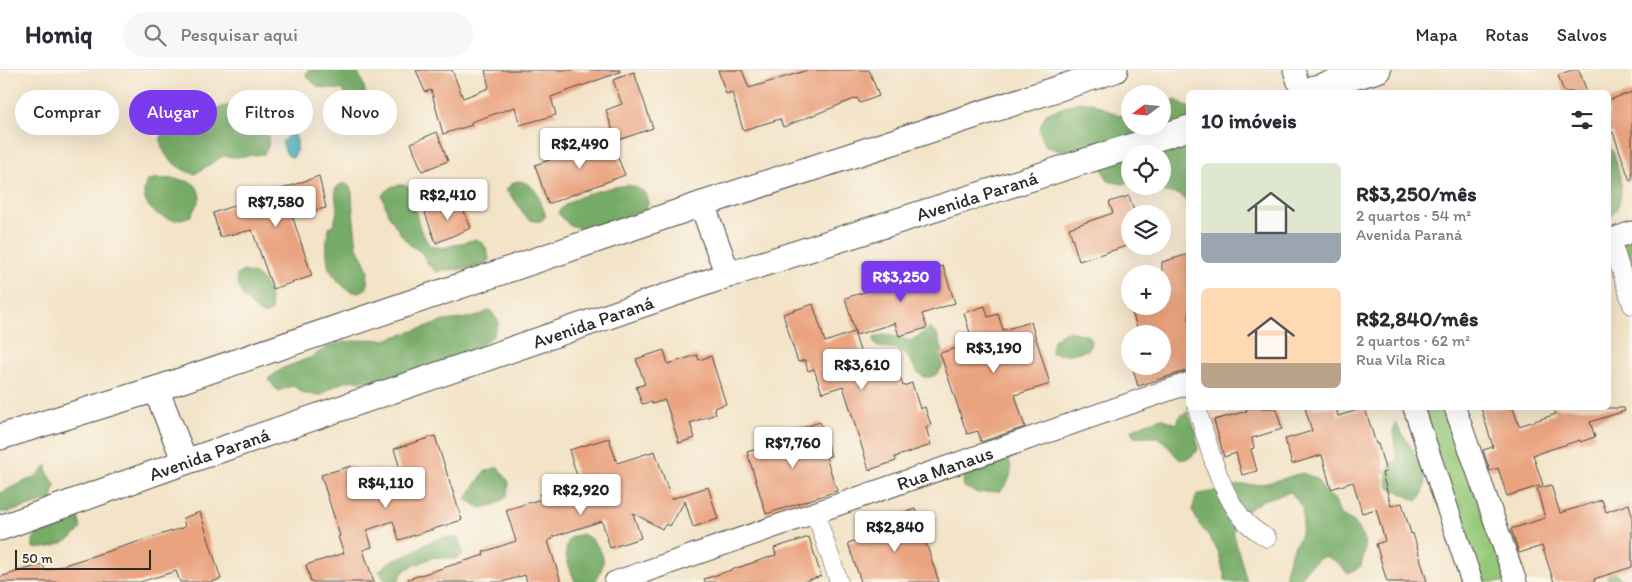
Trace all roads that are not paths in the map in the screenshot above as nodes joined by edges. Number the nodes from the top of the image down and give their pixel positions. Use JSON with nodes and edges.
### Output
{"nodes":[{"id":1,"x":1115,"y":70,"type":"edge"},
{"id":2,"x":1294,"y":70,"type":"edge"},
{"id":3,"x":1378,"y":70,"type":"edge"},
{"id":4,"x":1340,"y":82,"type":"edge"},
{"id":5,"x":1300,"y":90,"type":"edge"},
{"id":6,"x":1309,"y":90,"type":"edge"},
{"id":7,"x":1186,"y":129,"type":"edge"},
{"id":8,"x":702,"y":204,"type":"junction"},
{"id":9,"x":1632,"y":232,"type":"edge"},
{"id":10,"x":1611,"y":240,"type":"edge"},
{"id":11,"x":1611,"y":243,"type":"edge"},
{"id":12,"x":728,"y":275,"type":"junction"},
{"id":13,"x":1632,"y":305,"type":"edge"},
{"id":14,"x":1186,"y":384,"type":"edge"},
{"id":15,"x":156,"y":389,"type":"junction"},
{"id":16,"x":1198,"y":410,"type":"edge"},
{"id":17,"x":1415,"y":410,"type":"edge"},
{"id":18,"x":1456,"y":410,"type":"edge"},
{"id":19,"x":0,"y":437,"type":"edge"},
{"id":20,"x":184,"y":462,"type":"junction"},
{"id":21,"x":815,"y":512,"type":"junction"},
{"id":22,"x":0,"y":528,"type":"edge"},
{"id":23,"x":1267,"y":538,"type":"dead end"},
{"id":24,"x":625,"y":580,"type":"edge"},
{"id":25,"x":839,"y":582,"type":"edge"},
{"id":26,"x":1472,"y":582,"type":"edge"},
{"id":27,"x":1516,"y":582,"type":"edge"}],
"edges":[{"from":1,"to":8,"type":"main road"},
{"from":2,"to":5,"type":"street"},
{"from":3,"to":4,"type":"main road"},
{"from":4,"to":6,"type":"main road"},
{"from":7,"to":12,"type":"main road","name":"Avenida Paraná"},
{"from":8,"to":12,"type":"main road"},
{"from":8,"to":15,"type":"main road"},
{"from":9,"to":10,"type":"street"},
{"from":11,"to":13,"type":"street"},
{"from":12,"to":20,"type":"main road","name":"Avenida Paraná"},
{"from":14,"to":21,"type":"street","name":"Rua Manaus"},
{"from":15,"to":19,"type":"main road"},
{"from":15,"to":20,"type":"main road"},
{"from":16,"to":23,"type":"street"},
{"from":17,"to":26,"type":"street"},
{"from":18,"to":27,"type":"street"},
{"from":20,"to":22,"type":"main road","name":"Avenida Paraná"},
{"from":21,"to":24,"type":"street","name":"Rua Manaus"},
{"from":21,"to":25,"type":"street"}]}
